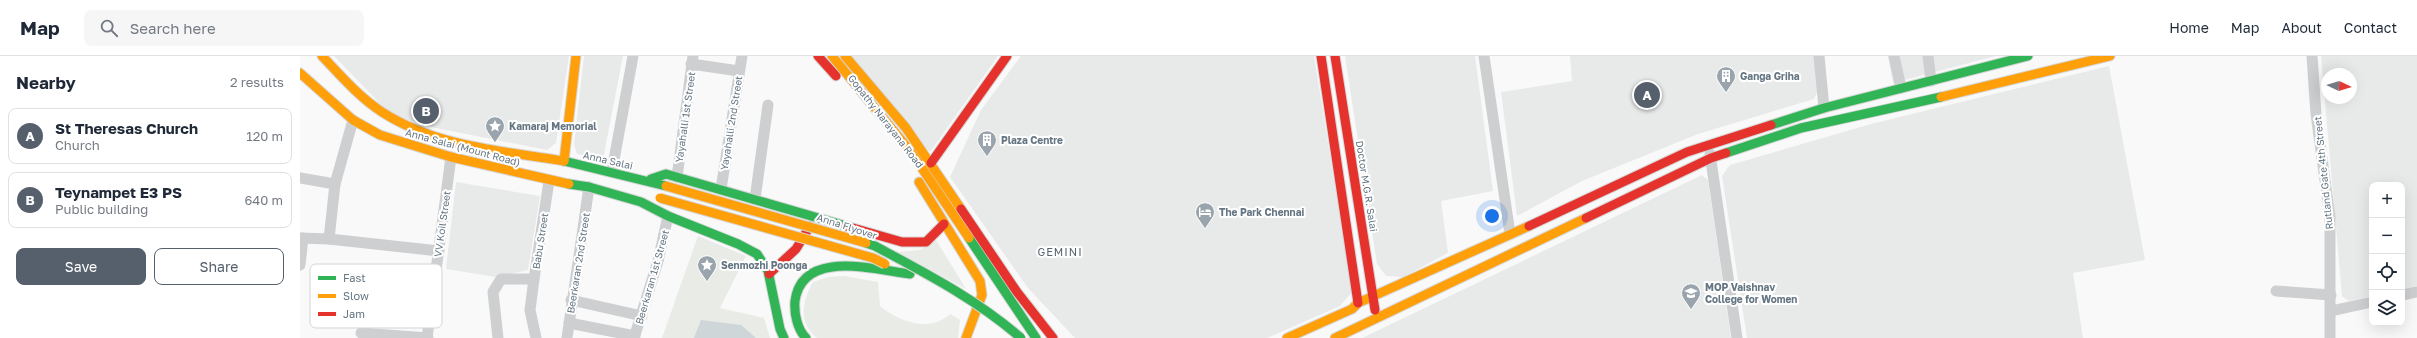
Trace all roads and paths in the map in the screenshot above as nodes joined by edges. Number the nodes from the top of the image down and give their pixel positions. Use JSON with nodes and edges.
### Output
{"nodes":[{"id":1,"x":322,"y":56,"type":"edge"},
{"id":2,"x":576,"y":56,"type":"edge"},
{"id":3,"x":633,"y":56,"type":"edge"},
{"id":4,"x":742,"y":56,"type":"edge"},
{"id":5,"x":818,"y":56,"type":"edge"},
{"id":6,"x":832,"y":56,"type":"edge"},
{"id":7,"x":845,"y":56,"type":"edge"},
{"id":8,"x":1007,"y":56,"type":"edge"},
{"id":9,"x":1321,"y":56,"type":"edge"},
{"id":10,"x":1335,"y":56,"type":"edge"},
{"id":11,"x":1484,"y":56,"type":"edge"},
{"id":12,"x":1819,"y":56,"type":"edge"},
{"id":13,"x":1894,"y":56,"type":"edge"},
{"id":14,"x":1928,"y":56,"type":"edge"},
{"id":15,"x":2028,"y":56,"type":"edge"},
{"id":16,"x":2110,"y":56,"type":"edge"},
{"id":17,"x":2312,"y":56,"type":"edge"},
{"id":18,"x":692,"y":60,"type":"edge"},
{"id":19,"x":739,"y":71,"type":"junction"},
{"id":20,"x":300,"y":72,"type":"edge"},
{"id":21,"x":1931,"y":81,"type":"junction"},
{"id":22,"x":1901,"y":88,"type":"junction"},
{"id":23,"x":768,"y":105,"type":"dead end"},
{"id":24,"x":1824,"y":108,"type":"junction"},
{"id":25,"x":1812,"y":112,"type":"junction"},
{"id":26,"x":353,"y":120,"type":"junction"},
{"id":27,"x":1801,"y":128,"type":"junction"},
{"id":28,"x":1708,"y":145,"type":"junction"},
{"id":29,"x":896,"y":150,"type":"dead end"},
{"id":30,"x":452,"y":157,"type":"junction"},
{"id":31,"x":1711,"y":158,"type":"junction"},
{"id":32,"x":564,"y":161,"type":"junction"},
{"id":33,"x":931,"y":163,"type":"junction"},
{"id":34,"x":612,"y":171,"type":"junction"},
{"id":35,"x":914,"y":174,"type":"dead end"},
{"id":36,"x":676,"y":177,"type":"junction"},
{"id":37,"x":300,"y":178,"type":"edge"},
{"id":38,"x":646,"y":180,"type":"junction"},
{"id":39,"x":549,"y":181,"type":"junction"},
{"id":40,"x":335,"y":184,"type":"junction"},
{"id":41,"x":589,"y":187,"type":"junction"},
{"id":42,"x":1610,"y":188,"type":"junction"},
{"id":43,"x":721,"y":189,"type":"junction"},
{"id":44,"x":1627,"y":198,"type":"junction"},
{"id":45,"x":755,"y":199,"type":"junction"},
{"id":46,"x":641,"y":202,"type":"junction"},
{"id":47,"x":668,"y":216,"type":"junction"},
{"id":48,"x":815,"y":218,"type":"junction"},
{"id":49,"x":944,"y":224,"type":"junction"},
{"id":50,"x":1510,"y":234,"type":"junction"},
{"id":51,"x":301,"y":238,"type":"edge"},
{"id":52,"x":329,"y":239,"type":"junction"},
{"id":53,"x":439,"y":251,"type":"junction"},
{"id":54,"x":437,"y":264,"type":"edge"},
{"id":55,"x":300,"y":265,"type":"edge"},
{"id":56,"x":769,"y":274,"type":"junction"},
{"id":57,"x":910,"y":274,"type":"junction"},
{"id":58,"x":534,"y":279,"type":"junction"},
{"id":59,"x":2276,"y":291,"type":"dead end"},
{"id":60,"x":2417,"y":292,"type":"edge"},
{"id":61,"x":2405,"y":294,"type":"edge"},
{"id":62,"x":2331,"y":295,"type":"junction"},
{"id":63,"x":1373,"y":298,"type":"junction"},
{"id":64,"x":571,"y":300,"type":"junction"},
{"id":65,"x":1358,"y":303,"type":"junction"},
{"id":66,"x":2369,"y":303,"type":"edge"},
{"id":67,"x":2331,"y":311,"type":"junction"},
{"id":68,"x":642,"y":316,"type":"junction"},
{"id":69,"x":1377,"y":319,"type":"junction"},
{"id":70,"x":569,"y":323,"type":"junction"},
{"id":71,"x":428,"y":328,"type":"edge"},
{"id":72,"x":361,"y":333,"type":"dead end"},
{"id":73,"x":634,"y":337,"type":"edge"},
{"id":74,"x":427,"y":338,"type":"edge"},
{"id":75,"x":498,"y":338,"type":"edge"},
{"id":76,"x":536,"y":338,"type":"edge"},
{"id":77,"x":566,"y":338,"type":"edge"},
{"id":78,"x":784,"y":338,"type":"edge"},
{"id":79,"x":806,"y":338,"type":"edge"},
{"id":80,"x":966,"y":338,"type":"edge"},
{"id":81,"x":1006,"y":338,"type":"edge"},
{"id":82,"x":1021,"y":338,"type":"edge"},
{"id":83,"x":1036,"y":338,"type":"edge"},
{"id":84,"x":1053,"y":338,"type":"edge"},
{"id":85,"x":1287,"y":338,"type":"edge"},
{"id":86,"x":1335,"y":338,"type":"edge"},
{"id":87,"x":1737,"y":338,"type":"edge"},
{"id":88,"x":2330,"y":338,"type":"edge"}],
"edges":[{"from":1,"to":32,"type":"main road","name":"Anna Salai (Mount Road)"},
{"from":2,"to":32,"type":"main road"},
{"from":3,"to":34,"type":"street"},
{"from":4,"to":19,"type":"street","name":"Yayahalli 2nd Street"},
{"from":5,"to":29,"type":"main road","name":"Gopathy Narayana Road"},
{"from":6,"to":83,"type":"main road"},
{"from":7,"to":33,"type":"main road"},
{"from":8,"to":33,"type":"main road"},
{"from":9,"to":65,"type":"main road"},
{"from":10,"to":63,"type":"main road","name":"Doctor M.G.R. Salai"},
{"from":11,"to":50,"type":"street"},
{"from":12,"to":24,"type":"street"},
{"from":13,"to":22,"type":"street"},
{"from":14,"to":21,"type":"street"},
{"from":15,"to":21,"type":"main road"},
{"from":16,"to":27,"type":"main road"},
{"from":17,"to":62,"type":"street","name":"Rutland Gate 4th Street"},
{"from":18,"to":19,"type":"street"},
{"from":18,"to":36,"type":"street","name":"Yayahalli 1st Street"},
{"from":19,"to":43,"type":"street","name":"Yayahalli 2nd Street"},
{"from":20,"to":26,"type":"main road","name":"Anna Salai (Mount Road)"},
{"from":21,"to":22,"type":"main road"},
{"from":22,"to":24,"type":"main road"},
{"from":23,"to":45,"type":"street"},
{"from":24,"to":25,"type":"main road"},
{"from":25,"to":27,"type":"main road"},
{"from":25,"to":28,"type":"main road"},
{"from":26,"to":30,"type":"main road","name":"Anna Salai (Mount Road)"},
{"from":26,"to":40,"type":"street"},
{"from":27,"to":31,"type":"main road"},
{"from":28,"to":31,"type":"street"},
{"from":28,"to":42,"type":"main road"},
{"from":30,"to":39,"type":"main road","name":"Anna Salai (Mount Road)"},
{"from":30,"to":53,"type":"street","name":"VV Koil Street"},
{"from":31,"to":44,"type":"main road"},
{"from":31,"to":87,"type":"street"},
{"from":32,"to":34,"type":"main road","name":"Anna Salai"},
{"from":33,"to":84,"type":"main road"},
{"from":34,"to":38,"type":"main road","name":"Anna Salai"},
{"from":35,"to":49,"type":"main road","name":"Gopathy Narayana Road"},
{"from":36,"to":38,"type":"main road"},
{"from":36,"to":43,"type":"main road"},
{"from":37,"to":40,"type":"street"},
{"from":38,"to":82,"type":"main road","name":"Anna Flyover","bridge":true},
{"from":39,"to":41,"type":"main road","name":"Anna Salai (Mount Road)"},
{"from":39,"to":58,"type":"street","name":"Babu Street"},
{"from":40,"to":52,"type":"street"},
{"from":41,"to":46,"type":"main road","name":"Anna Salai (Mount Road)"},
{"from":41,"to":64,"type":"street","name":"Beerkaran 2nd Street"},
{"from":42,"to":44,"type":"main road"},
{"from":42,"to":50,"type":"main road"},
{"from":43,"to":45,"type":"main road"},
{"from":44,"to":69,"type":"main road"},
{"from":45,"to":48,"type":"main road"},
{"from":46,"to":47,"type":"main road","name":"Anna Salai (Mount Road)"},
{"from":46,"to":57,"type":"main road","bridge":true},
{"from":47,"to":56,"type":"main road","name":"Anna Salai (Mount Road)"},
{"from":47,"to":68,"type":"street","name":"Beerkaran 1st Street"},
{"from":48,"to":49,"type":"main road"},
{"from":48,"to":56,"type":"main road"},
{"from":49,"to":80,"type":"main road","name":"Gopathy Narayana Road"},
{"from":50,"to":63,"type":"main road"},
{"from":51,"to":52,"type":"street"},
{"from":51,"to":55,"type":"street"},
{"from":52,"to":53,"type":"street"},
{"from":53,"to":54,"type":"street","name":"VV Koil Street"},
{"from":56,"to":78,"type":"main road","name":"Anna Salai (Mount Road)"},
{"from":57,"to":79,"type":"main road"},
{"from":57,"to":81,"type":"main road"},
{"from":58,"to":75,"type":"street","name":"Babu Street"},
{"from":58,"to":76,"type":"street"},
{"from":59,"to":62,"type":"street"},
{"from":60,"to":61,"type":"street"},
{"from":62,"to":67,"type":"street","name":"Rutland Gate 4th Street"},
{"from":63,"to":65,"type":"main road"},
{"from":63,"to":69,"type":"main road","name":"Doctor M.G.R. Salai"},
{"from":64,"to":68,"type":"street"},
{"from":64,"to":70,"type":"street","name":"Beerkaran 2nd Street"},
{"from":65,"to":85,"type":"main road"},
{"from":66,"to":67,"type":"street"},
{"from":67,"to":88,"type":"street","name":"Rutland Gate 4th Street"},
{"from":68,"to":73,"type":"street","name":"Beerkaran 1st Street"},
{"from":69,"to":86,"type":"main road"},
{"from":70,"to":73,"type":"street"},
{"from":70,"to":77,"type":"street","name":"Beerkaran 2nd Street"},
{"from":71,"to":74,"type":"street","name":"VV Koil Street"},
{"from":72,"to":74,"type":"street"}]}
